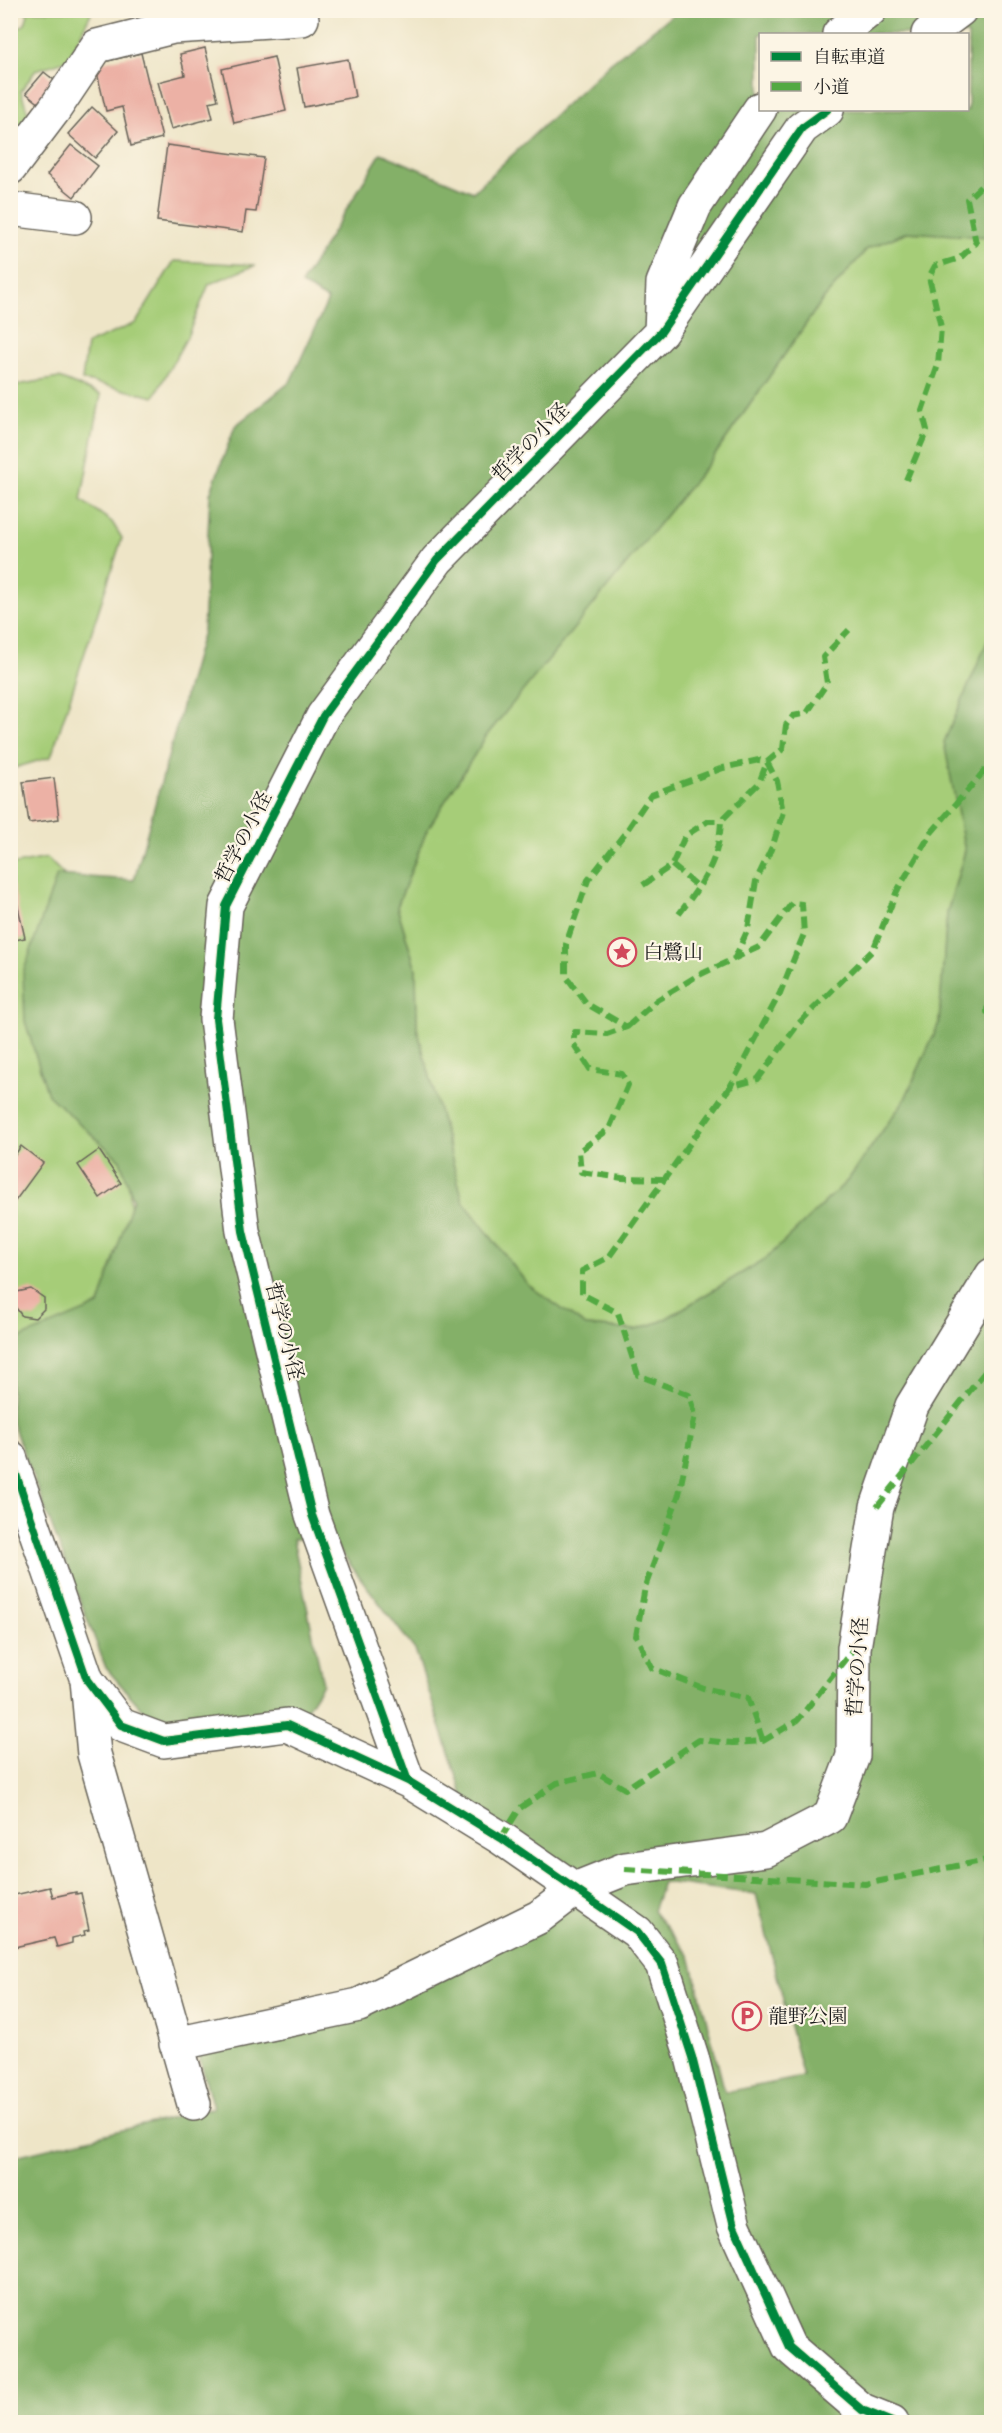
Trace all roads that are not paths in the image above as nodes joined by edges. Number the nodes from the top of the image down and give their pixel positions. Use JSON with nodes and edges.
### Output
{"nodes":[{"id":1,"x":870,"y":10,"type":"edge"},
{"id":2,"x":960,"y":10,"type":"edge"},
{"id":3,"x":302,"y":19,"type":"dead end"},
{"id":4,"x":840,"y":33,"type":"edge"},
{"id":5,"x":929,"y":33,"type":"edge"},
{"id":6,"x":759,"y":110,"type":"edge"},
{"id":7,"x":826,"y":111,"type":"edge"},
{"id":8,"x":10,"y":168,"type":"edge"},
{"id":9,"x":10,"y":209,"type":"edge"},
{"id":10,"x":75,"y":217,"type":"dead end"},
{"id":11,"x":661,"y":332,"type":"junction"},
{"id":12,"x":992,"y":1275,"type":"edge"},
{"id":13,"x":10,"y":1457,"type":"edge"},
{"id":14,"x":87,"y":1680,"type":"junction"},
{"id":15,"x":408,"y":1781,"type":"junction"},
{"id":16,"x":576,"y":1888,"type":"junction"},
{"id":17,"x":176,"y":2044,"type":"junction"},
{"id":18,"x":194,"y":2104,"type":"dead end"},
{"id":19,"x":892,"y":2422,"type":"edge"}],
"edges":[{"from":1,"to":4,"type":"street"},
{"from":2,"to":5,"type":"street"},
{"from":3,"to":8,"type":"street"},
{"from":6,"to":11,"type":"street"},
{"from":7,"to":11,"type":"street","name":"哲学の小径"},
{"from":9,"to":10,"type":"street"},
{"from":11,"to":15,"type":"street","name":"哲学の小径"},
{"from":12,"to":16,"type":"street","name":"哲学の小径"},
{"from":13,"to":14,"type":"street"},
{"from":14,"to":15,"type":"street"},
{"from":14,"to":17,"type":"street"},
{"from":15,"to":16,"type":"street"},
{"from":16,"to":17,"type":"street","name":"哲学の小径"},
{"from":16,"to":19,"type":"street"},
{"from":17,"to":18,"type":"street"}]}
